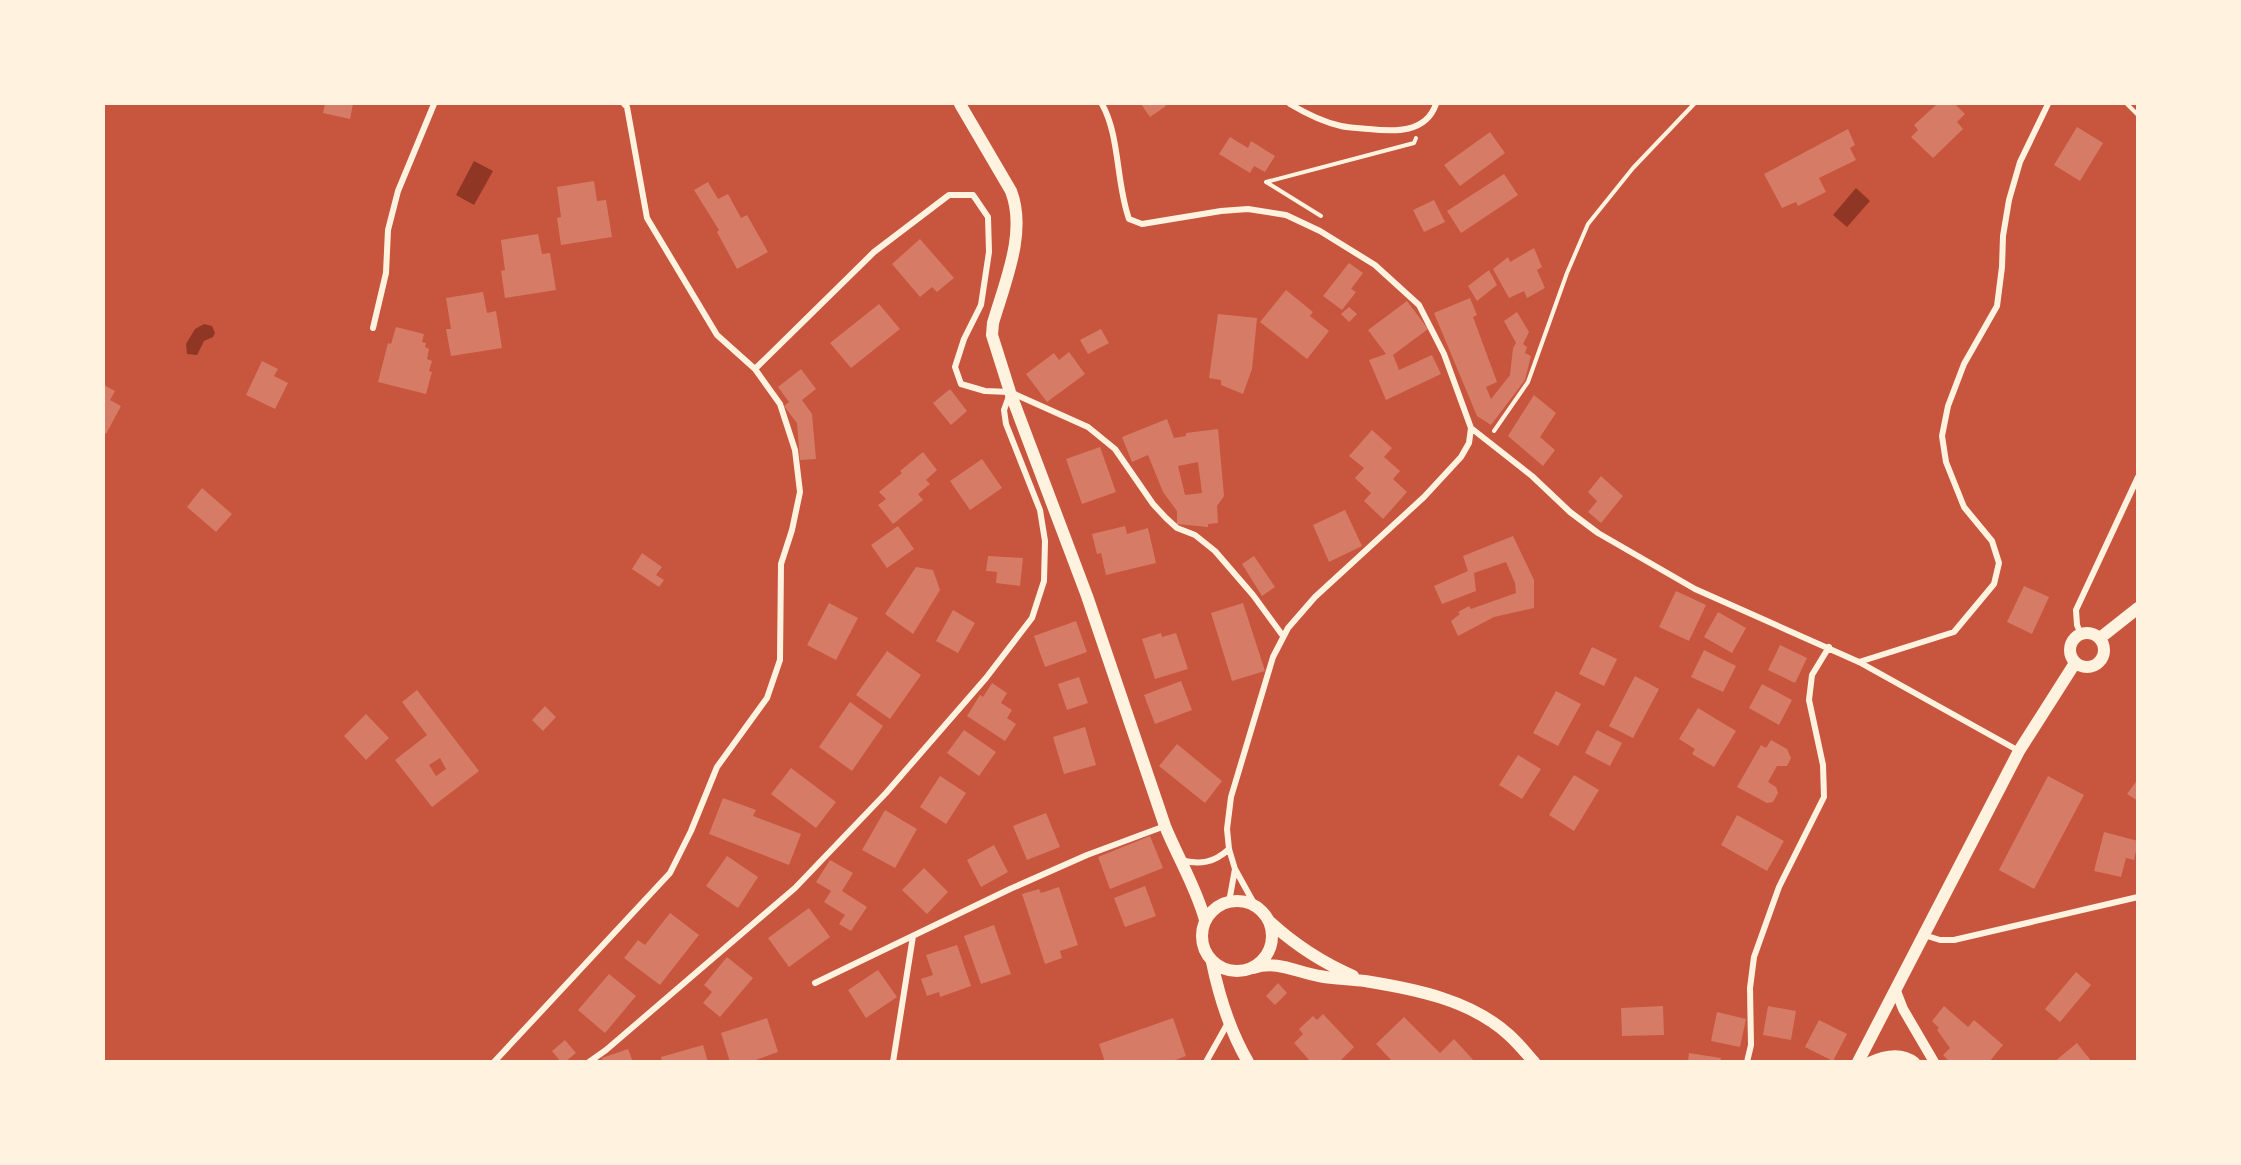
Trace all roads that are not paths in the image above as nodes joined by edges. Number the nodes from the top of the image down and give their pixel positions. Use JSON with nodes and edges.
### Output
{"nodes":[{"id":1,"x":434,"y":104,"type":"edge"},
{"id":2,"x":624,"y":104,"type":"edge"},
{"id":3,"x":960,"y":104,"type":"edge"},
{"id":4,"x":1102,"y":104,"type":"edge"},
{"id":5,"x":1290,"y":104,"type":"edge"},
{"id":6,"x":1436,"y":104,"type":"edge"},
{"id":7,"x":2048,"y":104,"type":"edge"},
{"id":8,"x":373,"y":328,"type":"dead end"},
{"id":9,"x":755,"y":369,"type":"junction"},
{"id":10,"x":1010,"y":392,"type":"junction"},
{"id":11,"x":1471,"y":428,"type":"junction"},
{"id":12,"x":2138,"y":477,"type":"edge"},
{"id":13,"x":2138,"y":608,"type":"edge"},
{"id":14,"x":2080,"y":634,"type":"junction"},
{"id":15,"x":1283,"y":636,"type":"junction"},
{"id":16,"x":2100,"y":638,"type":"junction"},
{"id":17,"x":1829,"y":647,"type":"junction"},
{"id":18,"x":1859,"y":662,"type":"junction"},
{"id":19,"x":2075,"y":663,"type":"junction"},
{"id":20,"x":2019,"y":751,"type":"junction"},
{"id":21,"x":1165,"y":826,"type":"junction"},
{"id":22,"x":1229,"y":849,"type":"junction"},
{"id":23,"x":1178,"y":860,"type":"junction"},
{"id":24,"x":1235,"y":869,"type":"junction"},
{"id":25,"x":1198,"y":894,"type":"junction"},
{"id":26,"x":2138,"y":897,"type":"edge"},
{"id":27,"x":1224,"y":904,"type":"junction"},
{"id":28,"x":1256,"y":907,"type":"junction"},
{"id":29,"x":1205,"y":920,"type":"junction"},
{"id":30,"x":1269,"y":921,"type":"junction"},
{"id":31,"x":1924,"y":935,"type":"junction"},
{"id":32,"x":913,"y":936,"type":"junction"},
{"id":33,"x":1212,"y":962,"type":"junction"},
{"id":34,"x":1253,"y":968,"type":"junction"},
{"id":35,"x":1365,"y":981,"type":"junction"},
{"id":36,"x":815,"y":983,"type":"dead end"},
{"id":37,"x":1896,"y":991,"type":"junction"},
{"id":38,"x":1228,"y":1021,"type":"junction"},
{"id":39,"x":494,"y":1062,"type":"edge"},
{"id":40,"x":589,"y":1062,"type":"edge"},
{"id":41,"x":893,"y":1062,"type":"edge"},
{"id":42,"x":1206,"y":1062,"type":"edge"},
{"id":43,"x":1248,"y":1062,"type":"edge"},
{"id":44,"x":1534,"y":1062,"type":"edge"},
{"id":45,"x":1747,"y":1062,"type":"edge"},
{"id":46,"x":1858,"y":1062,"type":"edge"},
{"id":47,"x":1869,"y":1062,"type":"edge"},
{"id":48,"x":1915,"y":1062,"type":"edge"},
{"id":49,"x":1934,"y":1062,"type":"edge"}],
"edges":[{"from":1,"to":8,"type":"street"},
{"from":2,"to":9,"type":"street"},
{"from":3,"to":10,"type":"main road"},
{"from":4,"to":11,"type":"street"},
{"from":5,"to":6,"type":"street"},
{"from":7,"to":18,"type":"street"},
{"from":9,"to":10,"type":"street"},
{"from":9,"to":39,"type":"street"},
{"from":10,"to":15,"type":"street"},
{"from":10,"to":21,"type":"main road"},
{"from":10,"to":40,"type":"street"},
{"from":11,"to":15,"type":"street"},
{"from":11,"to":17,"type":"street"},
{"from":12,"to":14,"type":"street"},
{"from":13,"to":16,"type":"main road"},
{"from":14,"to":16,"type":"main road"},
{"from":14,"to":19,"type":"main road"},
{"from":15,"to":22,"type":"street"},
{"from":16,"to":19,"type":"main road"},
{"from":17,"to":18,"type":"street"},
{"from":17,"to":45,"type":"street"},
{"from":18,"to":20,"type":"street"},
{"from":19,"to":20,"type":"main road"},
{"from":20,"to":31,"type":"main road"},
{"from":21,"to":23,"type":"main road"},
{"from":21,"to":32,"type":"street"},
{"from":22,"to":23,"type":"street"},
{"from":22,"to":24,"type":"street"},
{"from":23,"to":25,"type":"main road"},
{"from":24,"to":27,"type":"street"},
{"from":24,"to":28,"type":"street"},
{"from":25,"to":27,"type":"main road"},
{"from":25,"to":29,"type":"main road"},
{"from":26,"to":31,"type":"street"},
{"from":27,"to":28,"type":"main road"},
{"from":27,"to":29,"type":"main road"},
{"from":28,"to":30,"type":"main road"},
{"from":29,"to":33,"type":"main road"},
{"from":30,"to":34,"type":"main road"},
{"from":30,"to":35,"type":"main road"},
{"from":31,"to":37,"type":"main road"},
{"from":32,"to":36,"type":"street"},
{"from":32,"to":41,"type":"street"},
{"from":33,"to":34,"type":"main road"},
{"from":33,"to":38,"type":"main road"},
{"from":34,"to":35,"type":"main road"},
{"from":35,"to":44,"type":"main road"},
{"from":37,"to":46,"type":"main road"},
{"from":37,"to":49,"type":"street"},
{"from":38,"to":42,"type":"street"},
{"from":38,"to":43,"type":"main road"},
{"from":47,"to":48,"type":"street"}]}
